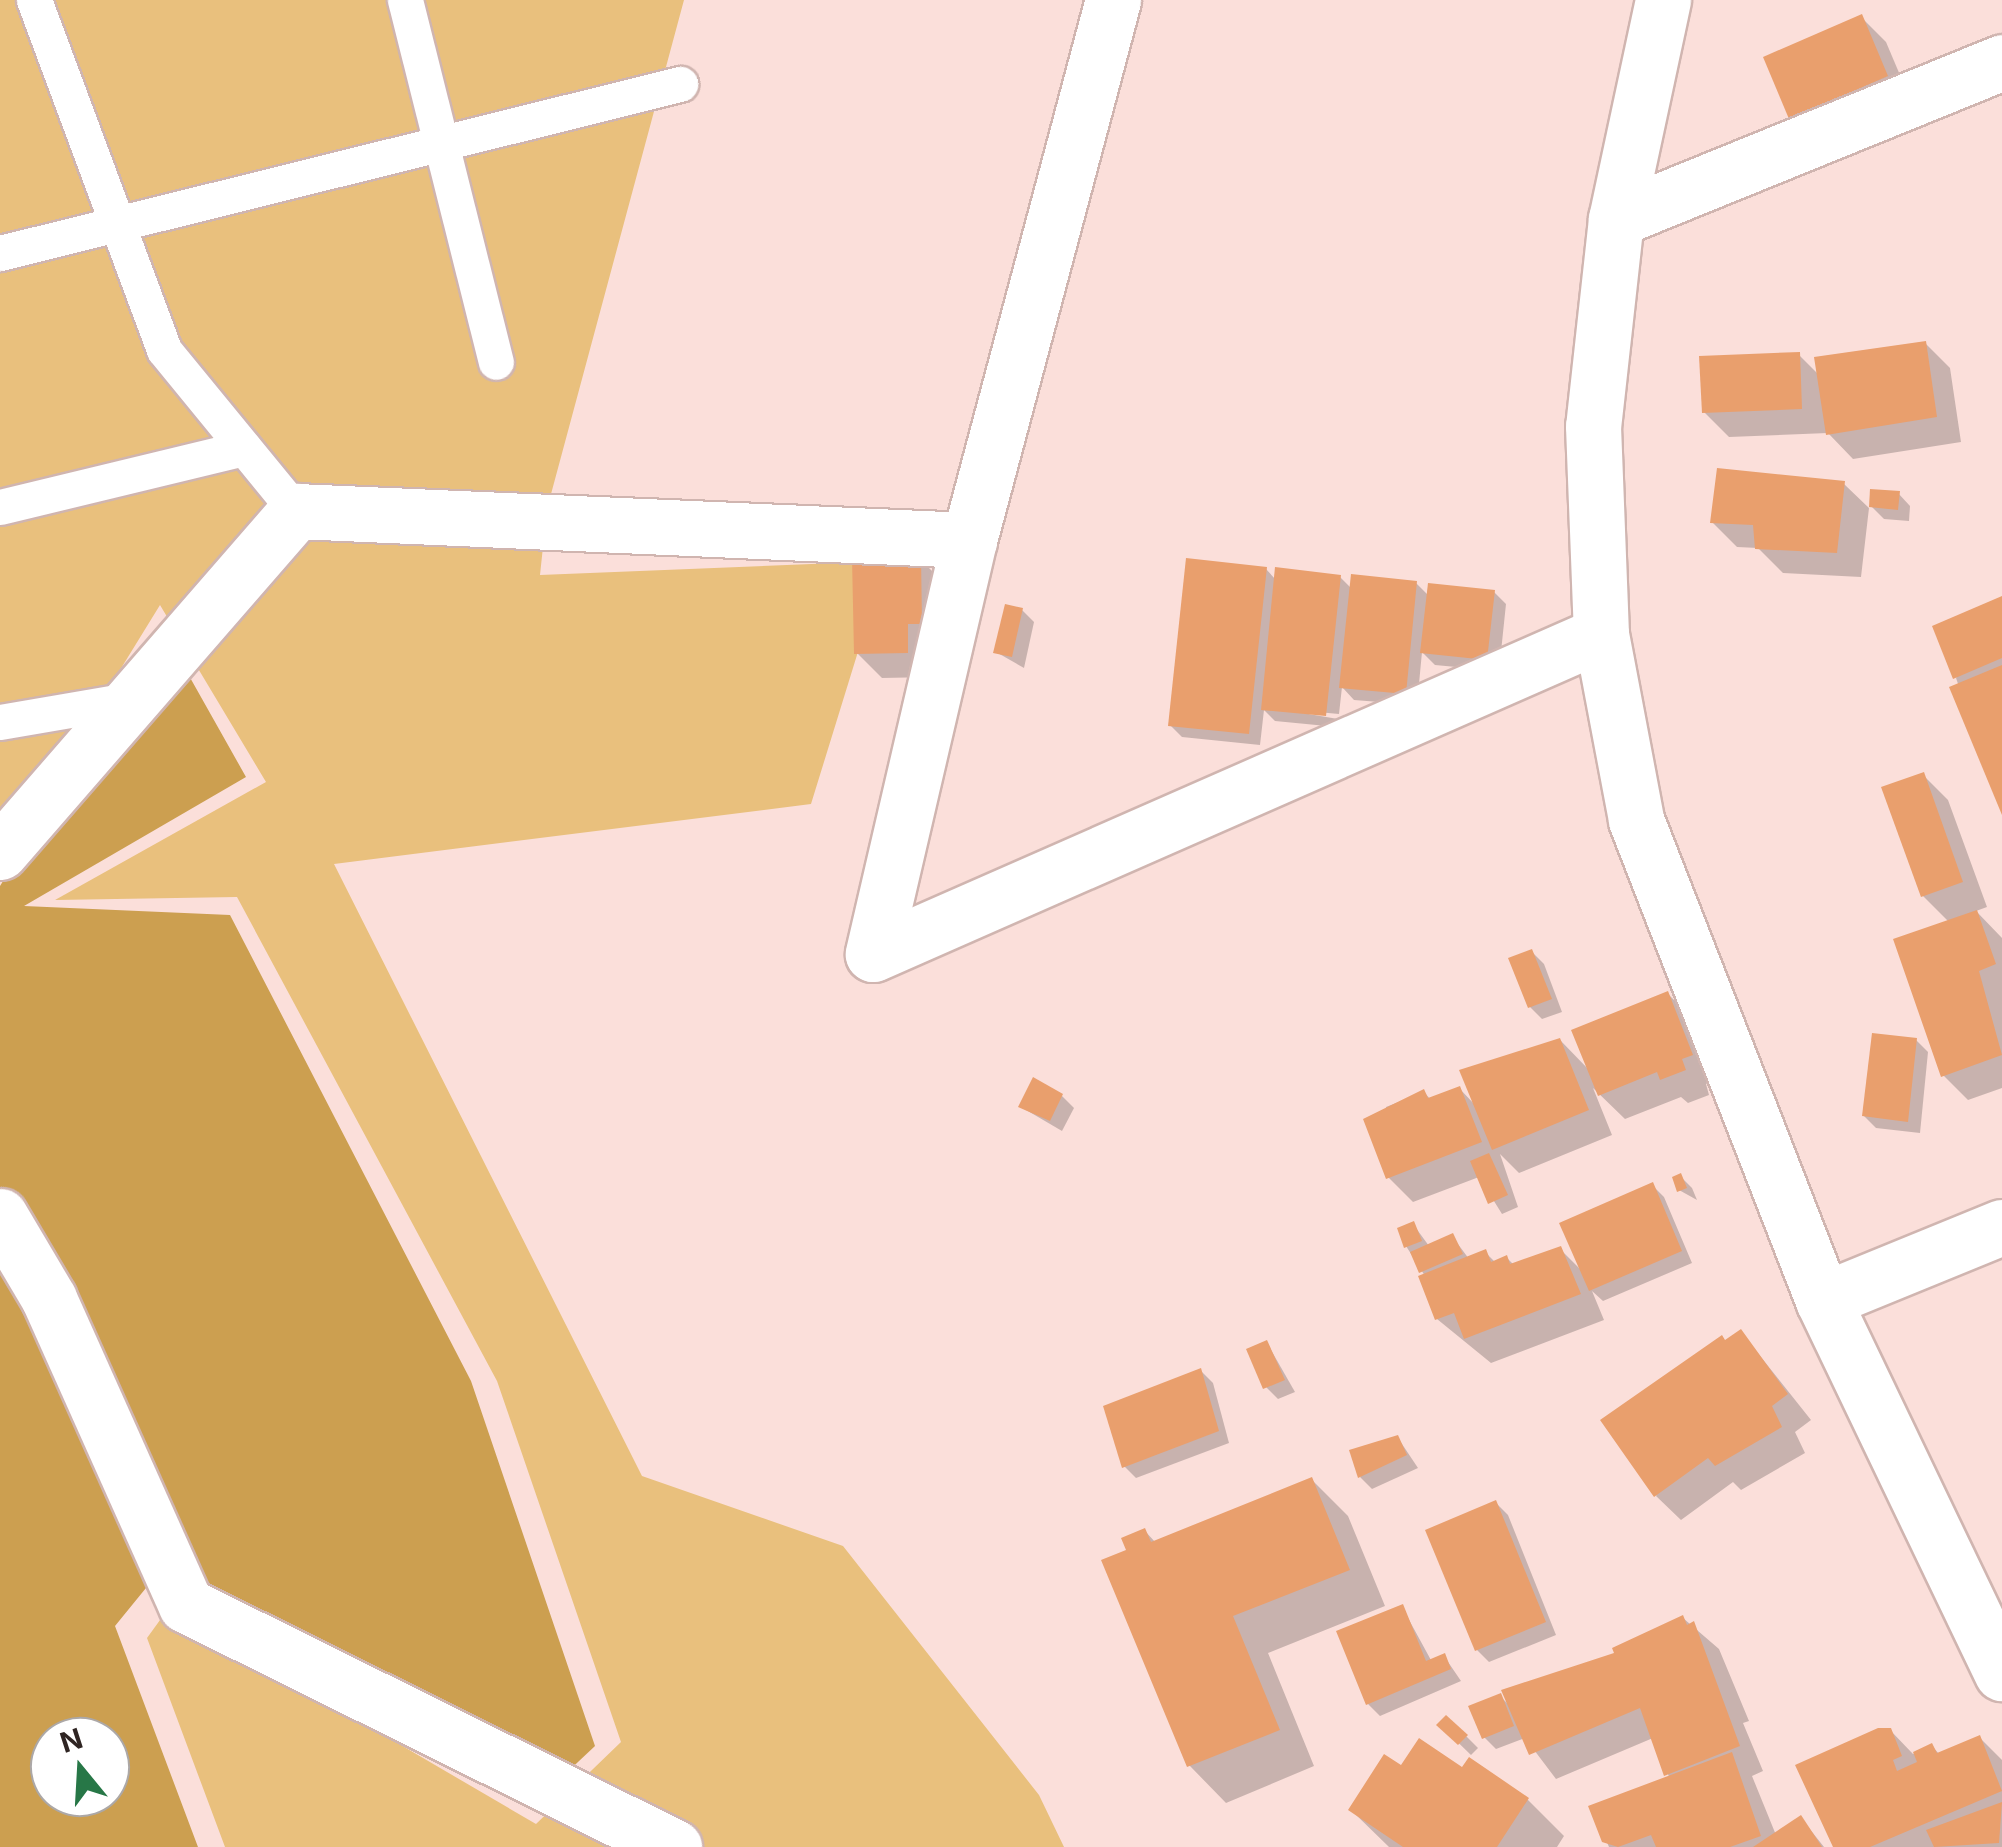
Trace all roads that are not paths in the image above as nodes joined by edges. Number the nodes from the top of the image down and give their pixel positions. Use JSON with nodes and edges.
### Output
{"nodes":[{"id":1,"x":34,"y":0,"type":"edge"},
{"id":2,"x":405,"y":0,"type":"edge"},
{"id":3,"x":1112,"y":0,"type":"edge"},
{"id":4,"x":1663,"y":0,"type":"edge"},
{"id":5,"x":2002,"y":62,"type":"edge"},
{"id":6,"x":680,"y":84,"type":"dead end"},
{"id":7,"x":441,"y":143,"type":"junction"},
{"id":8,"x":1616,"y":220,"type":"junction"},
{"id":9,"x":117,"y":224,"type":"junction"},
{"id":10,"x":0,"y":253,"type":"edge"},
{"id":11,"x":496,"y":362,"type":"dead end"},
{"id":12,"x":244,"y":448,"type":"junction"},
{"id":13,"x":0,"y":508,"type":"edge"},
{"id":14,"x":296,"y":511,"type":"junction"},
{"id":15,"x":969,"y":540,"type":"junction"},
{"id":16,"x":1601,"y":634,"type":"junction"},
{"id":17,"x":134,"y":699,"type":"junction"},
{"id":18,"x":0,"y":722,"type":"edge"},
{"id":19,"x":0,"y":852,"type":"edge"},
{"id":20,"x":0,"y":1216,"type":"edge"},
{"id":21,"x":2002,"y":1227,"type":"edge"},
{"id":22,"x":1823,"y":1300,"type":"junction"},
{"id":23,"x":2002,"y":1673,"type":"edge"},
{"id":24,"x":674,"y":1847,"type":"edge"}],
"edges":[{"from":1,"to":9,"type":"lane"},
{"from":2,"to":7,"type":"lane"},
{"from":3,"to":15,"type":"street"},
{"from":4,"to":8,"type":"street"},
{"from":5,"to":8,"type":"street"},
{"from":6,"to":7,"type":"lane"},
{"from":7,"to":9,"type":"lane"},
{"from":7,"to":11,"type":"lane"},
{"from":8,"to":16,"type":"street"},
{"from":9,"to":10,"type":"lane"},
{"from":9,"to":12,"type":"lane"},
{"from":12,"to":13,"type":"lane"},
{"from":12,"to":14,"type":"lane"},
{"from":14,"to":15,"type":"street"},
{"from":14,"to":17,"type":"street"},
{"from":15,"to":16,"type":"street"},
{"from":16,"to":22,"type":"street"},
{"from":17,"to":18,"type":"lane"},
{"from":17,"to":19,"type":"street"},
{"from":20,"to":24,"type":"street"},
{"from":21,"to":22,"type":"street"},
{"from":22,"to":23,"type":"street"}]}
